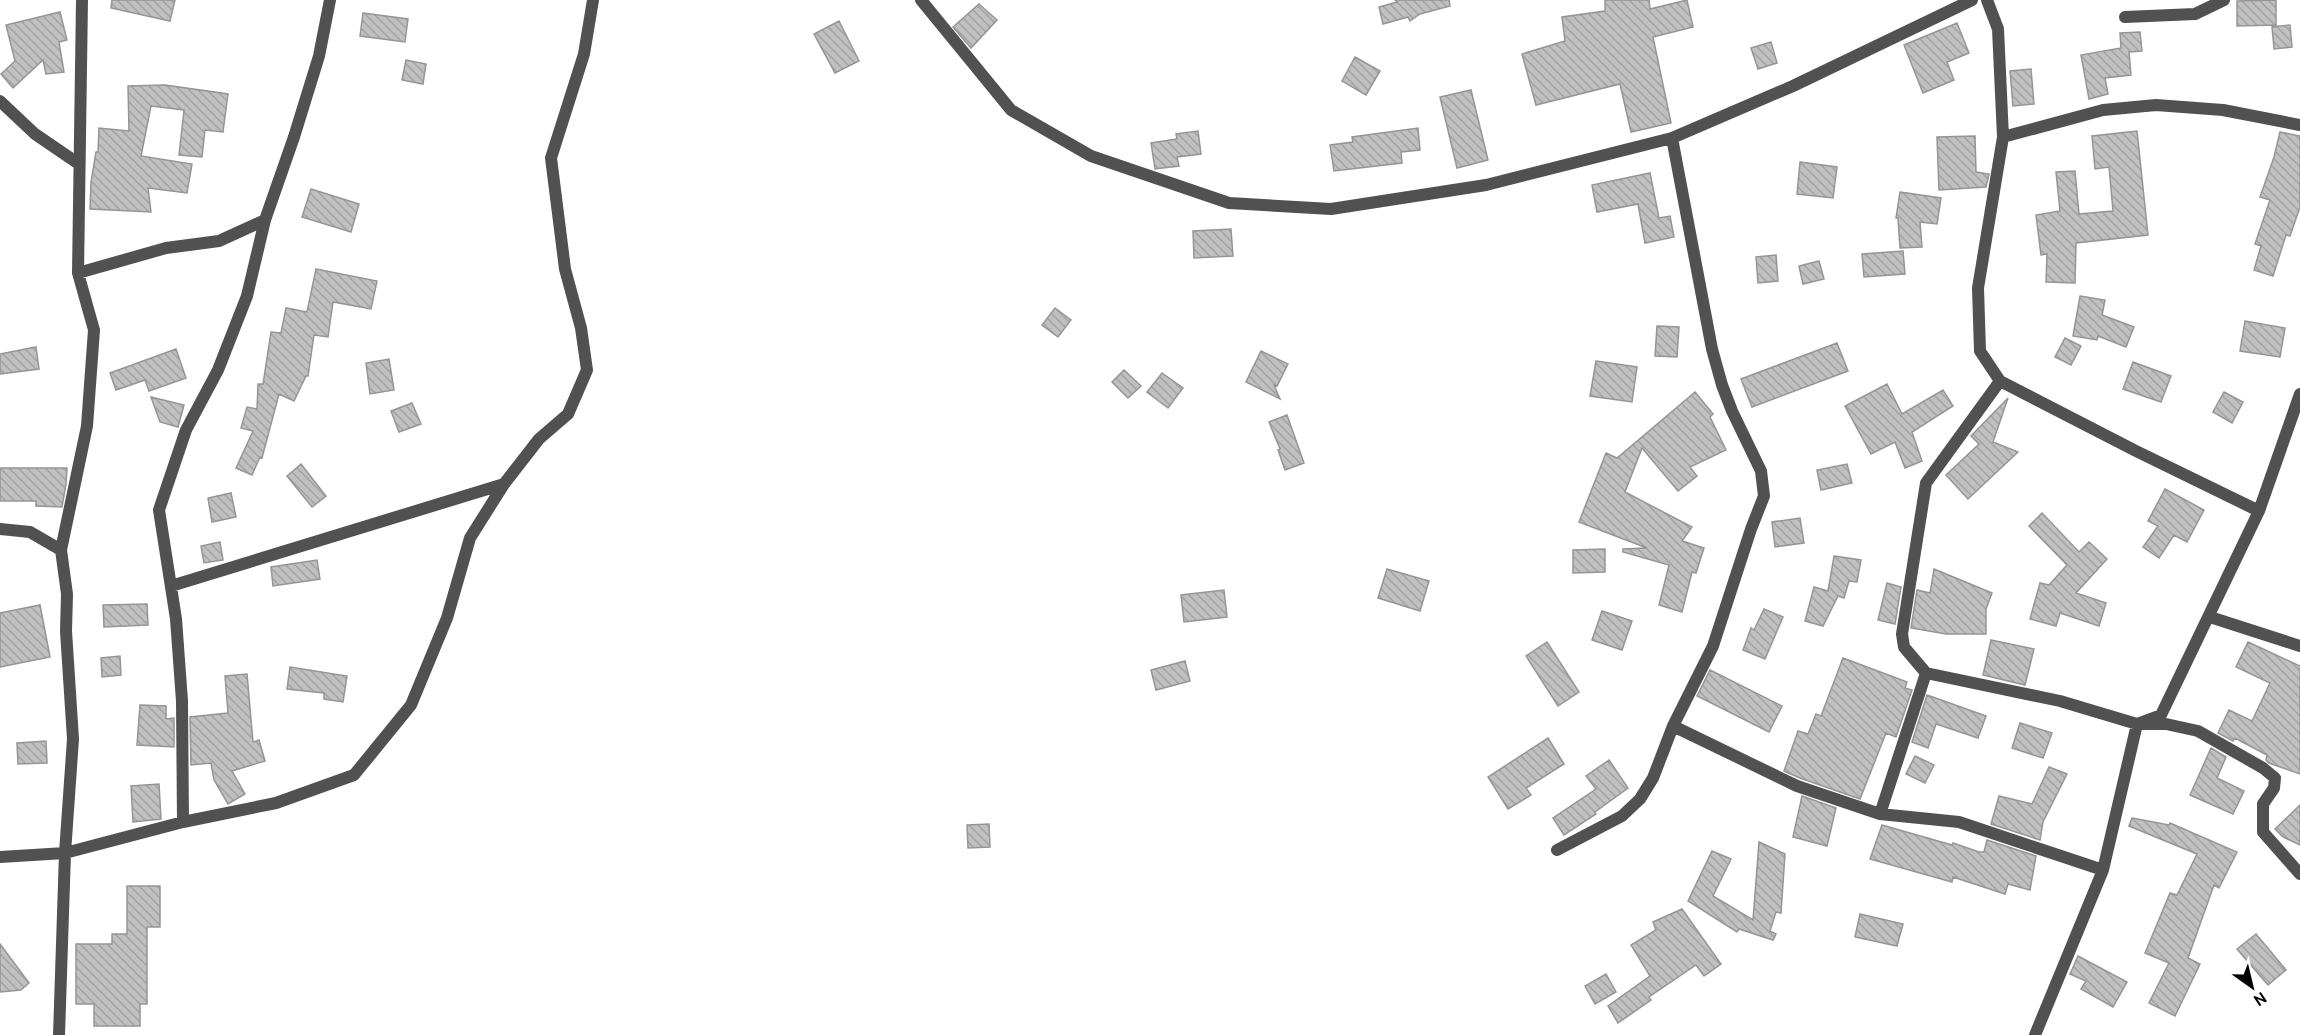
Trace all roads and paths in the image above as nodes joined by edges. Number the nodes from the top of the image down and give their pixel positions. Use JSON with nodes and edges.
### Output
{"nodes":[{"id":1,"x":82,"y":0,"type":"edge"},
{"id":2,"x":330,"y":0,"type":"edge"},
{"id":3,"x":593,"y":0,"type":"edge"},
{"id":4,"x":921,"y":0,"type":"edge"},
{"id":5,"x":1972,"y":0,"type":"edge"},
{"id":6,"x":1987,"y":0,"type":"edge"},
{"id":7,"x":2224,"y":0,"type":"edge"},
{"id":8,"x":2125,"y":17,"type":"dead end"},
{"id":9,"x":0,"y":101,"type":"edge"},
{"id":10,"x":2300,"y":125,"type":"edge"},
{"id":11,"x":2003,"y":137,"type":"junction"},
{"id":12,"x":1672,"y":138,"type":"junction"},
{"id":13,"x":79,"y":164,"type":"junction"},
{"id":14,"x":265,"y":220,"type":"junction"},
{"id":15,"x":78,"y":273,"type":"junction"},
{"id":16,"x":2000,"y":381,"type":"junction"},
{"id":17,"x":2300,"y":394,"type":"edge"},
{"id":18,"x":504,"y":484,"type":"junction"},
{"id":19,"x":2259,"y":511,"type":"junction"},
{"id":20,"x":0,"y":529,"type":"edge"},
{"id":21,"x":61,"y":550,"type":"junction"},
{"id":22,"x":171,"y":586,"type":"junction"},
{"id":23,"x":2210,"y":617,"type":"junction"},
{"id":24,"x":2300,"y":646,"type":"edge"},
{"id":25,"x":1926,"y":673,"type":"junction"},
{"id":26,"x":2137,"y":724,"type":"junction"},
{"id":27,"x":1673,"y":726,"type":"junction"},
{"id":28,"x":1880,"y":814,"type":"junction"},
{"id":29,"x":183,"y":822,"type":"junction"},
{"id":30,"x":1557,"y":850,"type":"dead end"},
{"id":31,"x":65,"y":853,"type":"junction"},
{"id":32,"x":0,"y":857,"type":"edge"},
{"id":33,"x":2103,"y":870,"type":"junction"},
{"id":34,"x":2300,"y":874,"type":"edge"},
{"id":35,"x":59,"y":1035,"type":"edge"},
{"id":36,"x":2035,"y":1035,"type":"edge"}],
"edges":[{"from":1,"to":13,"type":"street"},
{"from":2,"to":14,"type":"street"},
{"from":3,"to":18,"type":"street"},
{"from":4,"to":12,"type":"street"},
{"from":5,"to":12,"type":"street"},
{"from":6,"to":11,"type":"street"},
{"from":7,"to":8,"type":"street"},
{"from":9,"to":13,"type":"street"},
{"from":10,"to":11,"type":"street"},
{"from":11,"to":16,"type":"street"},
{"from":12,"to":27,"type":"street"},
{"from":13,"to":15,"type":"street"},
{"from":14,"to":15,"type":"street"},
{"from":14,"to":22,"type":"street"},
{"from":15,"to":21,"type":"street"},
{"from":16,"to":19,"type":"street"},
{"from":16,"to":25,"type":"street"},
{"from":17,"to":19,"type":"street"},
{"from":18,"to":22,"type":"street"},
{"from":18,"to":29,"type":"street"},
{"from":19,"to":23,"type":"street"},
{"from":20,"to":21,"type":"street"},
{"from":21,"to":31,"type":"street"},
{"from":22,"to":29,"type":"street"},
{"from":23,"to":24,"type":"street"},
{"from":23,"to":26,"type":"street"},
{"from":25,"to":26,"type":"street"},
{"from":25,"to":28,"type":"street"},
{"from":26,"to":33,"type":"street"},
{"from":26,"to":34,"type":"street"},
{"from":27,"to":28,"type":"street"},
{"from":27,"to":30,"type":"street"},
{"from":28,"to":33,"type":"street"},
{"from":29,"to":31,"type":"street"},
{"from":31,"to":32,"type":"street"},
{"from":31,"to":35,"type":"street"},
{"from":33,"to":36,"type":"street"}]}
